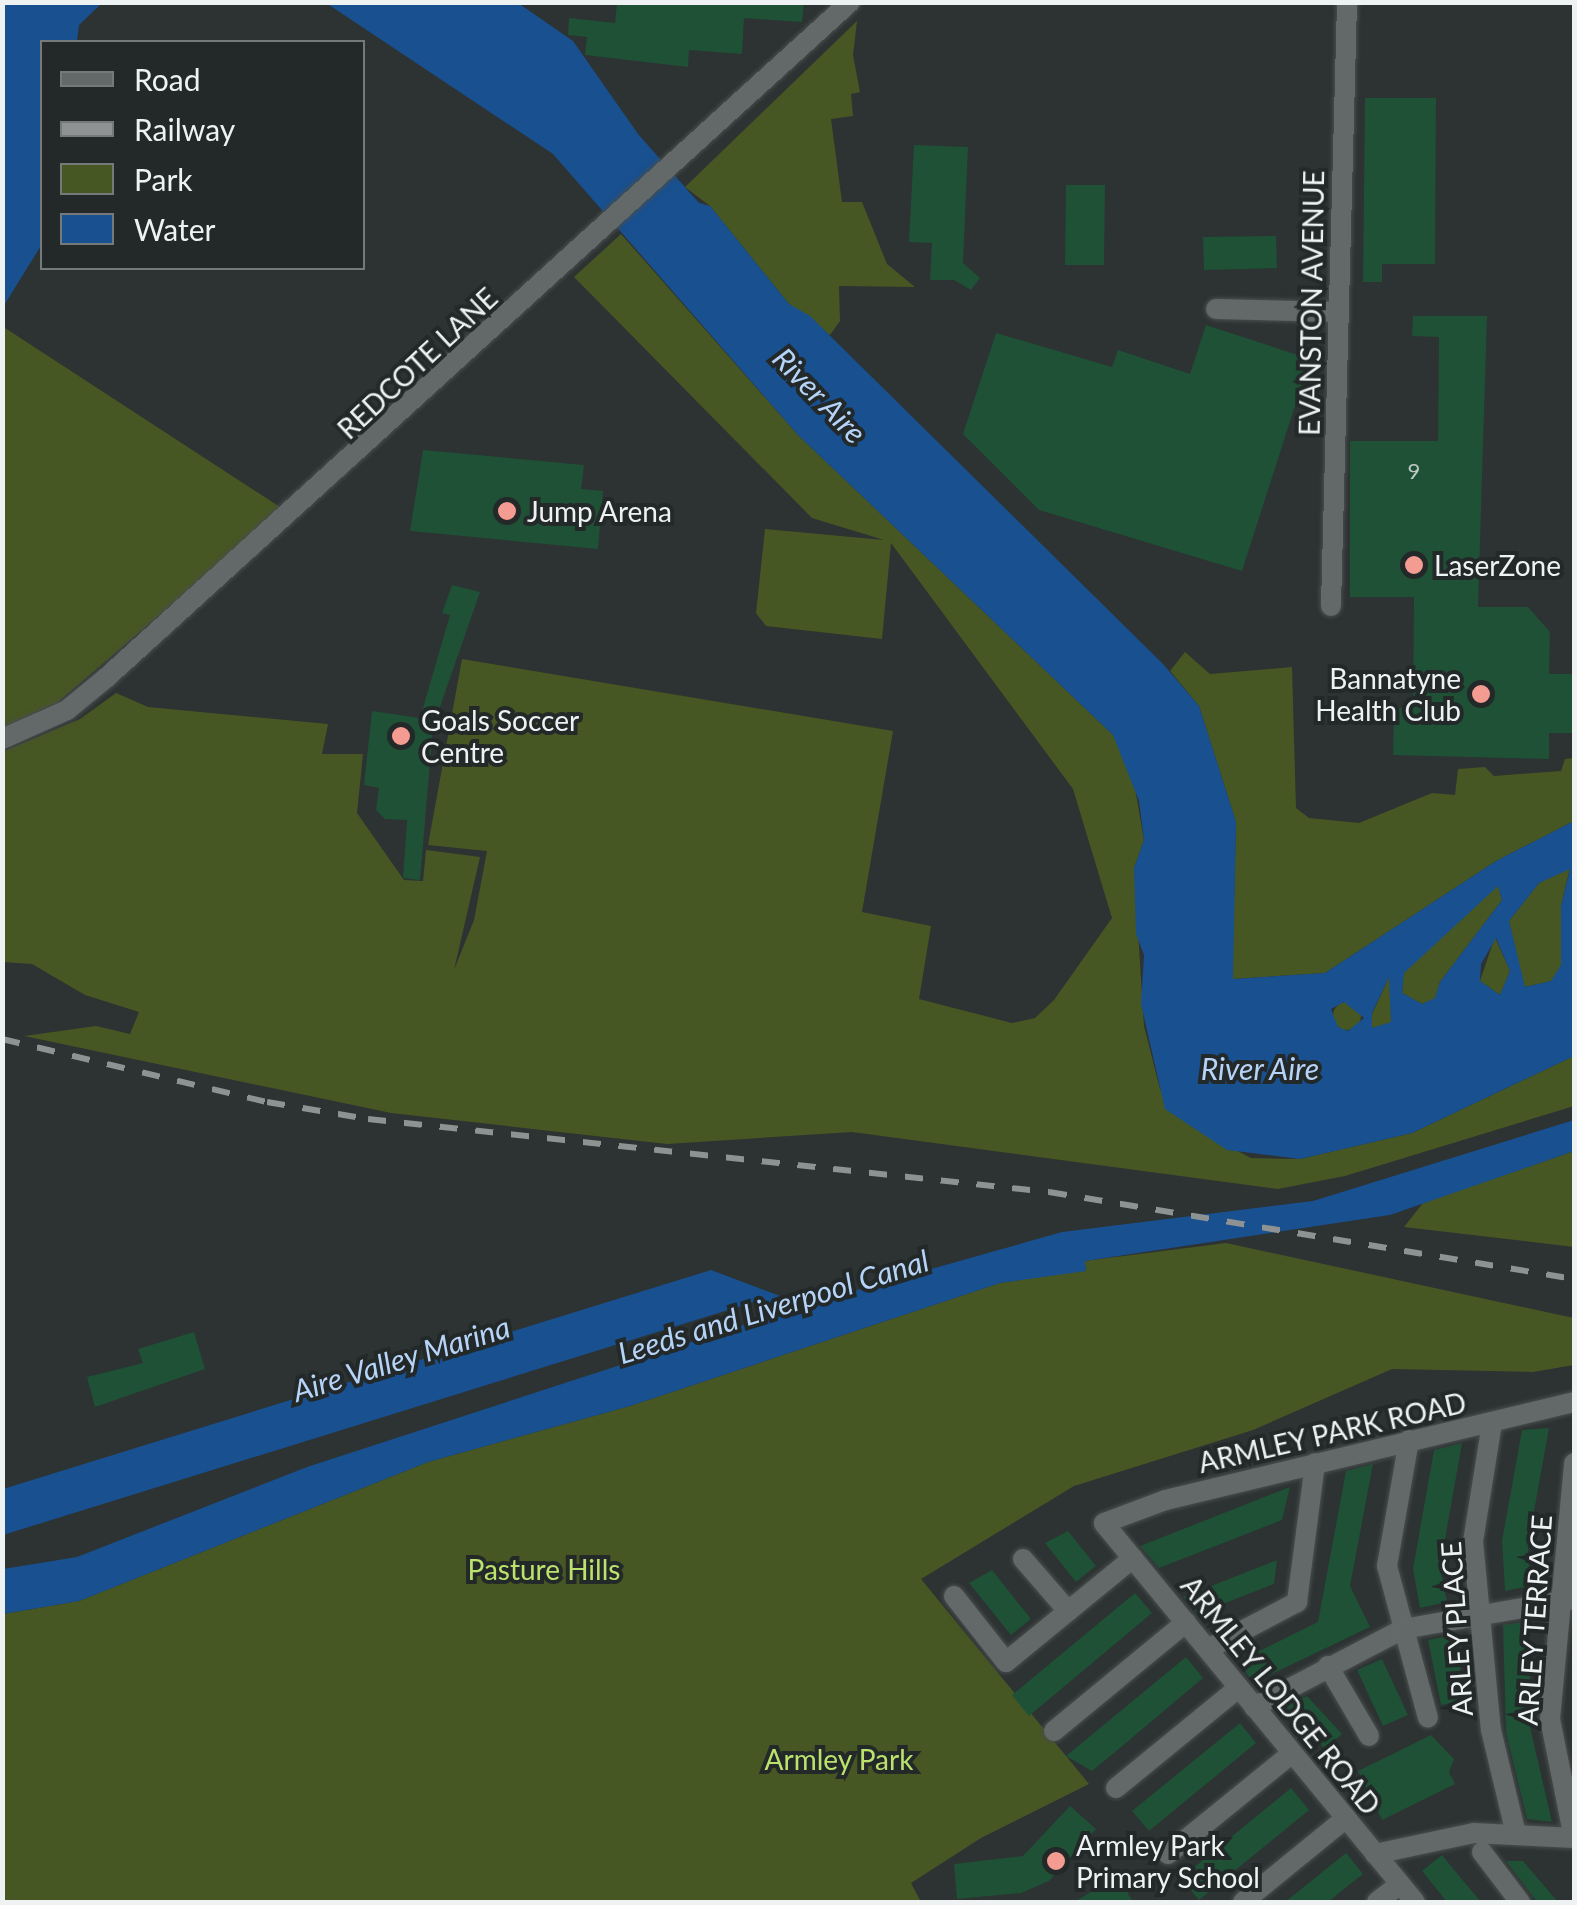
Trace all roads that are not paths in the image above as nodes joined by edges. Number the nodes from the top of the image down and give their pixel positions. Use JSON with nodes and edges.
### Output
{"nodes":[{"id":1,"x":850,"y":2,"type":"edge"},
{"id":2,"x":1347,"y":2,"type":"edge"},
{"id":3,"x":1216,"y":309,"type":"dead end"},
{"id":4,"x":1338,"y":312,"type":"junction"},
{"id":5,"x":1331,"y":606,"type":"dead end"},
{"id":6,"x":2,"y":739,"type":"edge"},
{"id":7,"x":1574,"y":1402,"type":"edge"},
{"id":8,"x":1492,"y":1423,"type":"junction"},
{"id":9,"x":1409,"y":1440,"type":"junction"},
{"id":10,"x":1315,"y":1463,"type":"junction"},
{"id":11,"x":1574,"y":1463,"type":"edge"},
{"id":12,"x":1104,"y":1522,"type":"joint"},
{"id":13,"x":1023,"y":1558,"type":"dead end"},
{"id":14,"x":1133,"y":1558,"type":"junction"},
{"id":15,"x":954,"y":1596,"type":"dead end"},
{"id":16,"x":1566,"y":1599,"type":"edge"},
{"id":17,"x":1068,"y":1611,"type":"junction"},
{"id":18,"x":1480,"y":1614,"type":"junction"},
{"id":19,"x":1186,"y":1622,"type":"junction"},
{"id":20,"x":1402,"y":1629,"type":"junction"},
{"id":21,"x":1208,"y":1649,"type":"junction"},
{"id":22,"x":1328,"y":1666,"type":"junction"},
{"id":23,"x":1237,"y":1688,"type":"junction"},
{"id":24,"x":1254,"y":1707,"type":"junction"},
{"id":25,"x":1428,"y":1718,"type":"dead end"},
{"id":26,"x":1054,"y":1731,"type":"dead end"},
{"id":27,"x":1369,"y":1736,"type":"dead end"},
{"id":28,"x":1291,"y":1754,"type":"junction"},
{"id":29,"x":1116,"y":1788,"type":"dead end"},
{"id":30,"x":1346,"y":1818,"type":"junction"},
{"id":31,"x":1515,"y":1830,"type":"junction"},
{"id":32,"x":1574,"y":1838,"type":"edge"},
{"id":33,"x":1482,"y":1852,"type":"dead end"},
{"id":34,"x":1168,"y":1854,"type":"dead end"},
{"id":35,"x":1375,"y":1854,"type":"junction"},
{"id":36,"x":1400,"y":1884,"type":"junction"},
{"id":37,"x":1243,"y":1902,"type":"edge"},
{"id":38,"x":1377,"y":1902,"type":"edge"},
{"id":39,"x":1415,"y":1902,"type":"edge"},
{"id":40,"x":1520,"y":1902,"type":"edge"}],
"edges":[{"from":1,"to":6,"type":"street","name":"REDCOTE LANE"},
{"from":2,"to":4,"type":"street","name":"EVANSTON AVENUE"},
{"from":3,"to":4,"type":"street"},
{"from":4,"to":5,"type":"street","name":"EVANSTON AVENUE"},
{"from":7,"to":8,"type":"street","name":"ARMLEY PARK ROAD"},
{"from":8,"to":9,"type":"street","name":"ARMLEY PARK ROAD"},
{"from":8,"to":18,"type":"street","name":"ARLEY PLACE"},
{"from":9,"to":10,"type":"street","name":"ARMLEY PARK ROAD"},
{"from":9,"to":20,"type":"street"},
{"from":10,"to":12,"type":"street","name":"ARMLEY PARK ROAD"},
{"from":10,"to":21,"type":"street"},
{"from":11,"to":16,"type":"street","name":"ARLEY TERRACE"},
{"from":12,"to":14,"type":"street","name":"ARMLEY LODGE ROAD"},
{"from":13,"to":17,"type":"street"},
{"from":14,"to":17,"type":"street"},
{"from":14,"to":19,"type":"street","name":"ARMLEY LODGE ROAD"},
{"from":15,"to":17,"type":"street"},
{"from":16,"to":18,"type":"street"},
{"from":16,"to":32,"type":"street","name":"ARLEY TERRACE"},
{"from":18,"to":20,"type":"street"},
{"from":18,"to":31,"type":"street","name":"ARLEY PLACE"},
{"from":19,"to":21,"type":"street","name":"ARMLEY LODGE ROAD"},
{"from":19,"to":26,"type":"street"},
{"from":20,"to":22,"type":"street"},
{"from":20,"to":25,"type":"street"},
{"from":21,"to":23,"type":"street","name":"ARMLEY LODGE ROAD"},
{"from":22,"to":24,"type":"street"},
{"from":22,"to":27,"type":"street"},
{"from":23,"to":24,"type":"street","name":"ARMLEY LODGE ROAD"},
{"from":23,"to":29,"type":"street"},
{"from":24,"to":28,"type":"street","name":"ARMLEY LODGE ROAD"},
{"from":28,"to":30,"type":"street","name":"ARMLEY LODGE ROAD"},
{"from":28,"to":34,"type":"street"},
{"from":30,"to":35,"type":"street","name":"ARMLEY LODGE ROAD"},
{"from":30,"to":37,"type":"street"},
{"from":31,"to":32,"type":"street"},
{"from":31,"to":35,"type":"street"},
{"from":33,"to":40,"type":"street"},
{"from":35,"to":36,"type":"street","name":"ARMLEY LODGE ROAD"},
{"from":36,"to":38,"type":"street"},
{"from":36,"to":39,"type":"street","name":"ARMLEY LODGE ROAD"}]}
